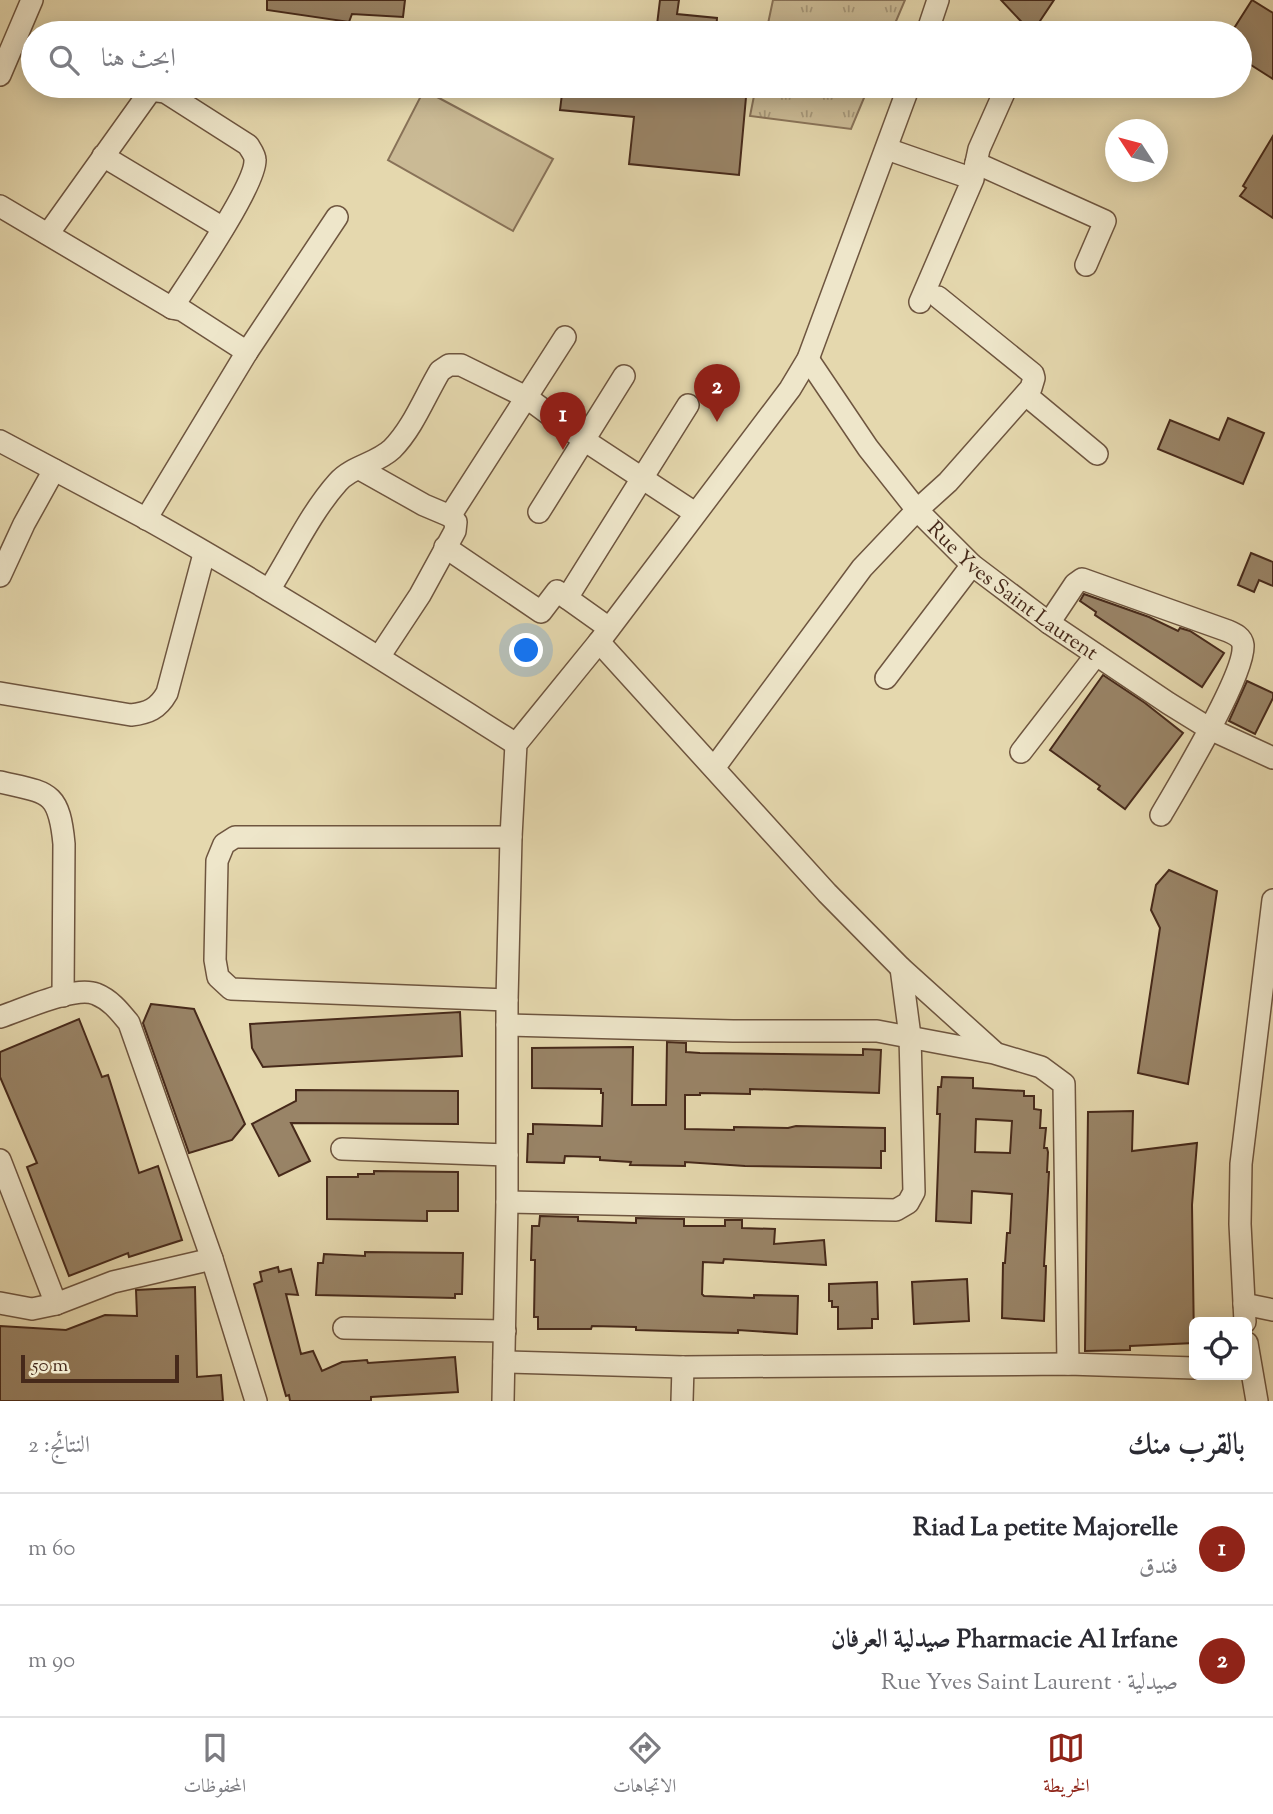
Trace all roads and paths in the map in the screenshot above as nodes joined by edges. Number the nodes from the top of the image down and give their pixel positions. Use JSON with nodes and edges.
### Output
{"nodes":[{"id":1,"x":32,"y":0,"type":"edge"},
{"id":2,"x":938,"y":0,"type":"edge"},
{"id":3,"x":23,"y":21,"type":"edge"},
{"id":4,"x":931,"y":21,"type":"edge"},
{"id":5,"x":21,"y":26,"type":"edge"},
{"id":6,"x":0,"y":75,"type":"edge"},
{"id":7,"x":145,"y":98,"type":"edge"},
{"id":8,"x":174,"y":98,"type":"edge"},
{"id":9,"x":905,"y":98,"type":"edge"},
{"id":10,"x":1002,"y":98,"type":"edge"},
{"id":11,"x":887,"y":149,"type":"junction"},
{"id":12,"x":103,"y":156,"type":"junction"},
{"id":13,"x":974,"y":171,"type":"junction"},
{"id":14,"x":0,"y":206,"type":"edge"},
{"id":15,"x":337,"y":217,"type":"dead end"},
{"id":16,"x":223,"y":228,"type":"junction"},
{"id":17,"x":48,"y":234,"type":"junction"},
{"id":18,"x":1086,"y":265,"type":"dead end"},
{"id":19,"x":172,"y":308,"type":"junction"},
{"id":20,"x":565,"y":337,"type":"dead end"},
{"id":21,"x":247,"y":352,"type":"junction"},
{"id":22,"x":808,"y":359,"type":"junction"},
{"id":23,"x":624,"y":376,"type":"dead end"},
{"id":24,"x":1026,"y":395,"type":"junction"},
{"id":25,"x":526,"y":397,"type":"junction"},
{"id":26,"x":688,"y":404,"type":"dead end"},
{"id":27,"x":584,"y":440,"type":"junction"},
{"id":28,"x":0,"y":441,"type":"edge"},
{"id":29,"x":1097,"y":454,"type":"dead end"},
{"id":30,"x":360,"y":469,"type":"junction"},
{"id":31,"x":54,"y":470,"type":"junction"},
{"id":32,"x":644,"y":477,"type":"junction"},
{"id":33,"x":916,"y":510,"type":"junction"},
{"id":34,"x":539,"y":512,"type":"dead end"},
{"id":35,"x":695,"y":513,"type":"junction"},
{"id":36,"x":450,"y":516,"type":"junction"},
{"id":37,"x":146,"y":519,"type":"junction"},
{"id":38,"x":446,"y":547,"type":"junction"},
{"id":39,"x":204,"y":554,"type":"junction"},
{"id":40,"x":972,"y":565,"type":"junction"},
{"id":41,"x":0,"y":576,"type":"edge"},
{"id":42,"x":269,"y":590,"type":"junction"},
{"id":43,"x":567,"y":598,"type":"junction"},
{"id":44,"x":1049,"y":623,"type":"junction"},
{"id":45,"x":604,"y":635,"type":"junction"},
{"id":46,"x":1096,"y":655,"type":"junction"},
{"id":47,"x":379,"y":657,"type":"junction"},
{"id":48,"x":886,"y":678,"type":"dead end"},
{"id":49,"x":0,"y":693,"type":"edge"},
{"id":50,"x":1210,"y":729,"type":"junction"},
{"id":51,"x":516,"y":744,"type":"junction"},
{"id":52,"x":1021,"y":752,"type":"dead end"},
{"id":53,"x":1273,"y":758,"type":"edge"},
{"id":54,"x":715,"y":768,"type":"junction"},
{"id":55,"x":0,"y":782,"type":"edge"},
{"id":56,"x":1161,"y":815,"type":"dead end"},
{"id":57,"x":511,"y":837,"type":"junction"},
{"id":58,"x":1273,"y":900,"type":"edge"},
{"id":59,"x":901,"y":968,"type":"junction"},
{"id":60,"x":63,"y":996,"type":"junction"},
{"id":61,"x":507,"y":1000,"type":"junction"},
{"id":62,"x":0,"y":1017,"type":"edge"},
{"id":63,"x":507,"y":1025,"type":"junction"},
{"id":64,"x":910,"y":1036,"type":"junction"},
{"id":65,"x":994,"y":1053,"type":"junction"},
{"id":66,"x":342,"y":1149,"type":"dead end"},
{"id":67,"x":507,"y":1155,"type":"junction"},
{"id":68,"x":0,"y":1160,"type":"edge"},
{"id":69,"x":507,"y":1202,"type":"junction"},
{"id":70,"x":212,"y":1259,"type":"junction"},
{"id":71,"x":0,"y":1303,"type":"edge"},
{"id":72,"x":55,"y":1304,"type":"junction"},
{"id":73,"x":1273,"y":1310,"type":"edge"},
{"id":74,"x":1245,"y":1313,"type":"edge"},
{"id":75,"x":344,"y":1328,"type":"dead end"},
{"id":76,"x":505,"y":1331,"type":"junction"},
{"id":77,"x":504,"y":1362,"type":"junction"},
{"id":78,"x":1068,"y":1364,"type":"junction"},
{"id":79,"x":683,"y":1367,"type":"junction"},
{"id":80,"x":1189,"y":1368,"type":"edge"},
{"id":81,"x":1252,"y":1380,"type":"edge"},
{"id":82,"x":256,"y":1401,"type":"edge"},
{"id":83,"x":503,"y":1401,"type":"edge"},
{"id":84,"x":682,"y":1401,"type":"edge"},
{"id":85,"x":1257,"y":1401,"type":"edge"}],
"edges":[{"from":1,"to":3,"type":"street"},
{"from":2,"to":4,"type":"street"},
{"from":5,"to":6,"type":"street"},
{"from":7,"to":12,"type":"street"},
{"from":8,"to":16,"type":"street"},
{"from":9,"to":11,"type":"street"},
{"from":10,"to":13,"type":"street"},
{"from":11,"to":13,"type":"street"},
{"from":11,"to":22,"type":"street"},
{"from":12,"to":16,"type":"street"},
{"from":12,"to":17,"type":"street"},
{"from":13,"to":18,"type":"street"},
{"from":13,"to":24,"type":"street"},
{"from":14,"to":17,"type":"street"},
{"from":15,"to":21,"type":"street"},
{"from":16,"to":19,"type":"street"},
{"from":17,"to":19,"type":"street"},
{"from":19,"to":21,"type":"street"},
{"from":20,"to":25,"type":"street"},
{"from":21,"to":37,"type":"street"},
{"from":22,"to":33,"type":"street","name":"Rue Yves Saint Laurent"},
{"from":22,"to":35,"type":"street"},
{"from":23,"to":27,"type":"street"},
{"from":24,"to":29,"type":"street"},
{"from":24,"to":33,"type":"street"},
{"from":25,"to":27,"type":"street"},
{"from":25,"to":30,"type":"street"},
{"from":25,"to":36,"type":"street"},
{"from":26,"to":32,"type":"street"},
{"from":27,"to":32,"type":"street"},
{"from":27,"to":34,"type":"street"},
{"from":28,"to":31,"type":"street"},
{"from":30,"to":36,"type":"street"},
{"from":30,"to":42,"type":"street"},
{"from":31,"to":37,"type":"street"},
{"from":31,"to":41,"type":"street"},
{"from":32,"to":35,"type":"street"},
{"from":32,"to":43,"type":"street"},
{"from":33,"to":40,"type":"street","name":"Rue Yves Saint Laurent"},
{"from":33,"to":54,"type":"street"},
{"from":35,"to":45,"type":"street"},
{"from":36,"to":38,"type":"street"},
{"from":37,"to":39,"type":"street"},
{"from":38,"to":43,"type":"street"},
{"from":38,"to":47,"type":"street"},
{"from":39,"to":42,"type":"street"},
{"from":39,"to":49,"type":"street"},
{"from":40,"to":44,"type":"street","name":"Rue Yves Saint Laurent"},
{"from":40,"to":48,"type":"street"},
{"from":42,"to":47,"type":"street"},
{"from":43,"to":45,"type":"street"},
{"from":44,"to":46,"type":"street","name":"Rue Yves Saint Laurent"},
{"from":44,"to":50,"type":"street"},
{"from":45,"to":51,"type":"street"},
{"from":45,"to":54,"type":"street"},
{"from":46,"to":50,"type":"street","name":"Rue Yves Saint Laurent"},
{"from":46,"to":52,"type":"street"},
{"from":47,"to":51,"type":"street"},
{"from":50,"to":53,"type":"street","name":"Rue Yves Saint Laurent"},
{"from":50,"to":56,"type":"street"},
{"from":51,"to":57,"type":"street"},
{"from":54,"to":59,"type":"street"},
{"from":55,"to":60,"type":"street"},
{"from":57,"to":61,"type":"street"},
{"from":57,"to":61,"type":"street"},
{"from":58,"to":74,"type":"street"},
{"from":59,"to":64,"type":"street"},
{"from":59,"to":65,"type":"street"},
{"from":60,"to":62,"type":"street"},
{"from":60,"to":70,"type":"street"},
{"from":61,"to":63,"type":"street"},
{"from":63,"to":64,"type":"street"},
{"from":63,"to":67,"type":"street"},
{"from":64,"to":65,"type":"street"},
{"from":64,"to":69,"type":"street"},
{"from":65,"to":78,"type":"street"},
{"from":66,"to":67,"type":"street"},
{"from":67,"to":69,"type":"street"},
{"from":68,"to":72,"type":"street"},
{"from":69,"to":76,"type":"street"},
{"from":70,"to":72,"type":"street"},
{"from":70,"to":82,"type":"street"},
{"from":71,"to":72,"type":"street"},
{"from":73,"to":74,"type":"street"},
{"from":75,"to":76,"type":"street"},
{"from":76,"to":77,"type":"street"},
{"from":77,"to":79,"type":"street"},
{"from":77,"to":83,"type":"street"},
{"from":78,"to":79,"type":"street"},
{"from":78,"to":80,"type":"street"},
{"from":79,"to":84,"type":"street"},
{"from":81,"to":85,"type":"street"}]}
